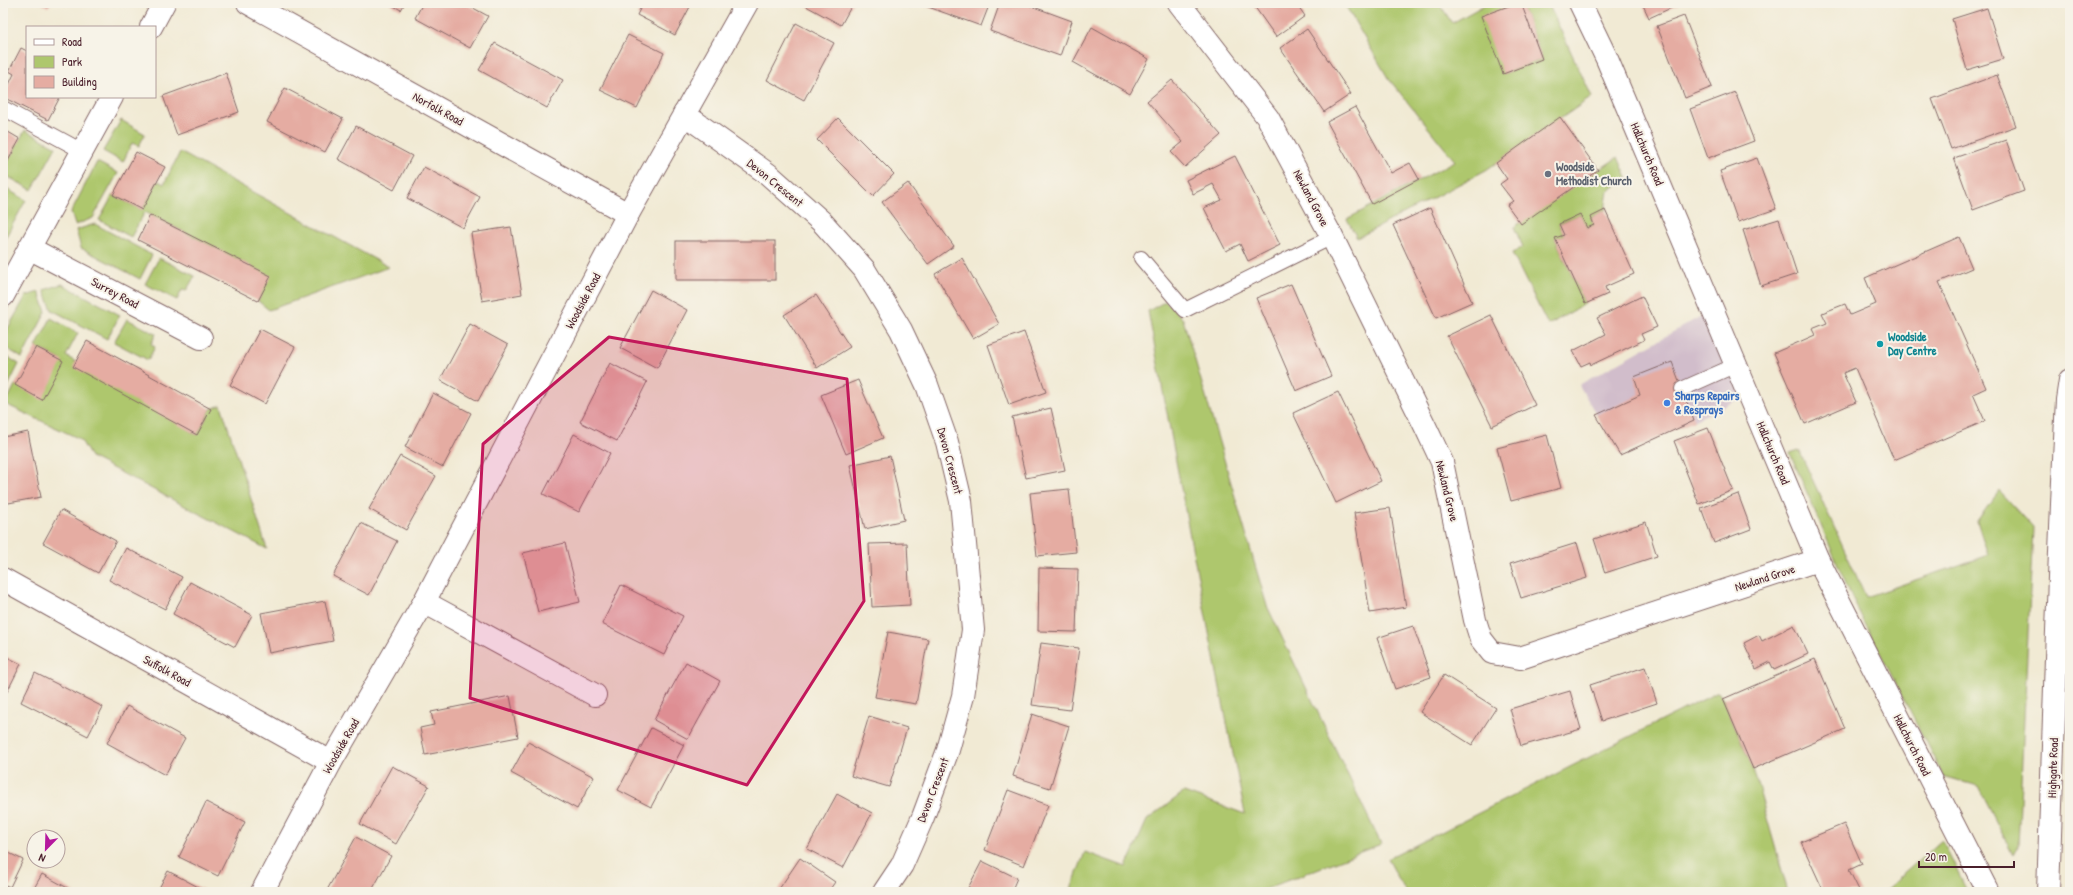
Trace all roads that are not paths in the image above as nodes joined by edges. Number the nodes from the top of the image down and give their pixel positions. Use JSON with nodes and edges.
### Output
{"nodes":[{"id":1,"x":164,"y":3,"type":"edge"},
{"id":2,"x":248,"y":3,"type":"edge"},
{"id":3,"x":747,"y":3,"type":"edge"},
{"id":4,"x":1180,"y":3,"type":"edge"},
{"id":5,"x":1580,"y":3,"type":"edge"},
{"id":6,"x":152,"y":26,"type":"edge"},
{"id":7,"x":111,"y":98,"type":"edge"},
{"id":8,"x":3,"y":108,"type":"edge"},
{"id":9,"x":684,"y":114,"type":"junction"},
{"id":10,"x":82,"y":151,"type":"junction"},
{"id":11,"x":628,"y":214,"type":"junction"},
{"id":12,"x":1332,"y":237,"type":"junction"},
{"id":13,"x":29,"y":248,"type":"junction"},
{"id":14,"x":1141,"y":258,"type":"dead end"},
{"id":15,"x":3,"y":296,"type":"edge"},
{"id":16,"x":201,"y":338,"type":"dead end"},
{"id":17,"x":1736,"y":365,"type":"junction"},
{"id":18,"x":2070,"y":380,"type":"edge"},
{"id":19,"x":1682,"y":389,"type":"dead end"},
{"id":20,"x":1818,"y":560,"type":"junction"},
{"id":21,"x":3,"y":579,"type":"edge"},
{"id":22,"x":424,"y":602,"type":"junction"},
{"id":23,"x":595,"y":695,"type":"dead end"},
{"id":24,"x":331,"y":762,"type":"junction"},
{"id":25,"x":262,"y":892,"type":"edge"},
{"id":26,"x":884,"y":892,"type":"edge"},
{"id":27,"x":1988,"y":892,"type":"edge"},
{"id":28,"x":2048,"y":892,"type":"edge"}],
"edges":[{"from":1,"to":6,"type":"main road"},
{"from":2,"to":11,"type":"main road","name":"Norfolk Road"},
{"from":3,"to":9,"type":"main road","name":"Woodside Road"},
{"from":4,"to":12,"type":"main road","name":"Newland Grove"},
{"from":5,"to":17,"type":"main road","name":"Hallchurch Road"},
{"from":7,"to":10,"type":"main road"},
{"from":8,"to":10,"type":"lane"},
{"from":9,"to":11,"type":"main road","name":"Woodside Road"},
{"from":9,"to":26,"type":"main road","name":"Devon Crescent"},
{"from":10,"to":13,"type":"main road"},
{"from":11,"to":22,"type":"main road","name":"Woodside Road"},
{"from":12,"to":14,"type":"lane"},
{"from":12,"to":20,"type":"main road","name":"Newland Grove"},
{"from":13,"to":15,"type":"main road"},
{"from":13,"to":16,"type":"main road","name":"Surrey Road"},
{"from":17,"to":19,"type":"lane"},
{"from":17,"to":20,"type":"main road","name":"Hallchurch Road"},
{"from":18,"to":28,"type":"main road","name":"Highgate Road"},
{"from":20,"to":27,"type":"main road","name":"Hallchurch Road"},
{"from":21,"to":24,"type":"main road","name":"Suffolk Road"},
{"from":22,"to":23,"type":"main road"},
{"from":22,"to":24,"type":"main road","name":"Woodside Road"},
{"from":24,"to":25,"type":"main road","name":"Woodside Road"}]}
